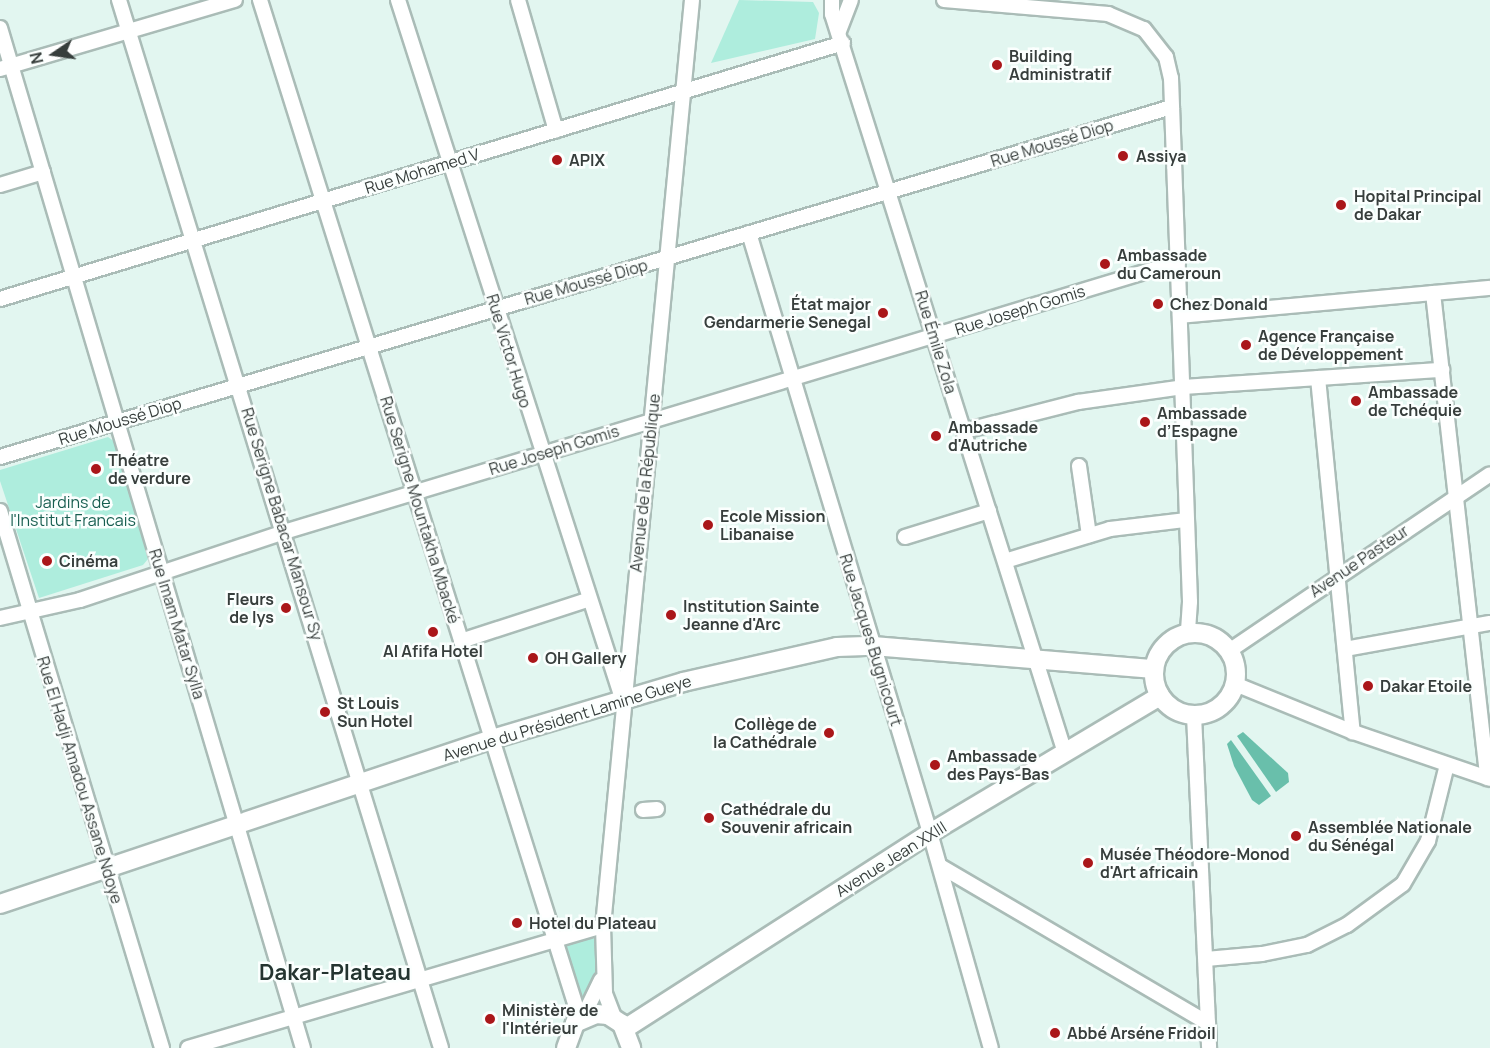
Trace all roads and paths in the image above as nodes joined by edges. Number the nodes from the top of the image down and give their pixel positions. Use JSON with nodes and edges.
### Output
{"nodes":[{"id":1,"x":119,"y":0,"type":"edge"},
{"id":2,"x":235,"y":0,"type":"edge"},
{"id":3,"x":261,"y":0,"type":"edge"},
{"id":4,"x":398,"y":0,"type":"edge"},
{"id":5,"x":518,"y":0,"type":"edge"},
{"id":6,"x":692,"y":0,"type":"edge"},
{"id":7,"x":832,"y":0,"type":"edge"},
{"id":8,"x":851,"y":0,"type":"edge"},
{"id":9,"x":944,"y":0,"type":"edge"},
{"id":10,"x":1018,"y":3,"type":"edge"},
{"id":11,"x":0,"y":28,"type":"edge"},
{"id":12,"x":129,"y":31,"type":"junction"},
{"id":13,"x":841,"y":37,"type":"junction"},
{"id":14,"x":6,"y":67,"type":"edge"},
{"id":15,"x":683,"y":92,"type":"junction"},
{"id":16,"x":1172,"y":107,"type":"junction"},
{"id":17,"x":556,"y":130,"type":"junction"},
{"id":18,"x":450,"y":163,"type":"junction"},
{"id":19,"x":43,"y":172,"type":"junction"},
{"id":20,"x":0,"y":185,"type":"edge"},
{"id":21,"x":890,"y":192,"type":"junction"},
{"id":22,"x":323,"y":201,"type":"junction"},
{"id":23,"x":749,"y":233,"type":"junction"},
{"id":24,"x":194,"y":240,"type":"junction"},
{"id":25,"x":668,"y":258,"type":"junction"},
{"id":26,"x":1178,"y":262,"type":"junction"},
{"id":27,"x":74,"y":277,"type":"junction"},
{"id":28,"x":1490,"y":288,"type":"edge"},
{"id":29,"x":1434,"y":293,"type":"junction"},
{"id":30,"x":0,"y":299,"type":"edge"},
{"id":31,"x":496,"y":309,"type":"junction"},
{"id":32,"x":1180,"y":316,"type":"junction"},
{"id":33,"x":934,"y":336,"type":"junction"},
{"id":34,"x":369,"y":346,"type":"junction"},
{"id":35,"x":1442,"y":370,"type":"junction"},
{"id":36,"x":1317,"y":378,"type":"junction"},
{"id":37,"x":792,"y":379,"type":"junction"},
{"id":38,"x":240,"y":385,"type":"junction"},
{"id":39,"x":1183,"y":387,"type":"junction"},
{"id":40,"x":652,"y":420,"type":"junction"},
{"id":41,"x":117,"y":422,"type":"junction"},
{"id":42,"x":964,"y":431,"type":"junction"},
{"id":43,"x":541,"y":454,"type":"junction"},
{"id":44,"x":0,"y":457,"type":"edge"},
{"id":45,"x":1079,"y":466,"type":"dead end"},
{"id":46,"x":1490,"y":474,"type":"edge"},
{"id":47,"x":415,"y":492,"type":"junction"},
{"id":48,"x":1456,"y":496,"type":"junction"},
{"id":49,"x":0,"y":511,"type":"edge"},
{"id":50,"x":989,"y":512,"type":"junction"},
{"id":51,"x":1186,"y":520,"type":"junction"},
{"id":52,"x":284,"y":532,"type":"junction"},
{"id":53,"x":1089,"y":535,"type":"junction"},
{"id":54,"x":905,"y":537,"type":"dead end"},
{"id":55,"x":1005,"y":561,"type":"junction"},
{"id":56,"x":162,"y":573,"type":"junction"},
{"id":57,"x":1337,"y":575,"type":"junction"},
{"id":58,"x":587,"y":600,"type":"junction"},
{"id":59,"x":28,"y":610,"type":"junction"},
{"id":60,"x":0,"y":618,"type":"edge"},
{"id":61,"x":1490,"y":623,"type":"edge"},
{"id":62,"x":1471,"y":626,"type":"junction"},
{"id":63,"x":1188,"y":633,"type":"junction"},
{"id":64,"x":461,"y":641,"type":"junction"},
{"id":65,"x":873,"y":646,"type":"junction"},
{"id":66,"x":1345,"y":649,"type":"junction"},
{"id":67,"x":1229,"y":651,"type":"junction"},
{"id":68,"x":1036,"y":661,"type":"junction"},
{"id":69,"x":1154,"y":669,"type":"junction"},
{"id":70,"x":1235,"y":684,"type":"junction"},
{"id":71,"x":1160,"y":696,"type":"junction"},
{"id":72,"x":623,"y":701,"type":"junction"},
{"id":73,"x":1194,"y":715,"type":"junction"},
{"id":74,"x":1353,"y":732,"type":"junction"},
{"id":75,"x":492,"y":739,"type":"junction"},
{"id":76,"x":1065,"y":753,"type":"junction"},
{"id":77,"x":1448,"y":765,"type":"junction"},
{"id":78,"x":1489,"y":779,"type":"edge"},
{"id":79,"x":360,"y":784,"type":"junction"},
{"id":80,"x":237,"y":825,"type":"junction"},
{"id":81,"x":930,"y":833,"type":"junction"},
{"id":82,"x":940,"y":866,"type":"junction"},
{"id":83,"x":107,"y":869,"type":"junction"},
{"id":84,"x":0,"y":904,"type":"edge"},
{"id":85,"x":603,"y":926,"type":"junction"},
{"id":86,"x":555,"y":938,"type":"junction"},
{"id":87,"x":1206,"y":959,"type":"junction"},
{"id":88,"x":604,"y":966,"type":"junction"},
{"id":89,"x":421,"y":978,"type":"junction"},
{"id":90,"x":294,"y":1016,"type":"junction"},
{"id":91,"x":582,"y":1018,"type":"junction"},
{"id":92,"x":1208,"y":1023,"type":"junction"},
{"id":93,"x":627,"y":1037,"type":"edge"},
{"id":94,"x":162,"y":1048,"type":"edge"},
{"id":95,"x":188,"y":1048,"type":"edge"},
{"id":96,"x":303,"y":1048,"type":"edge"},
{"id":97,"x":441,"y":1048,"type":"edge"},
{"id":98,"x":566,"y":1048,"type":"edge"},
{"id":99,"x":991,"y":1048,"type":"edge"},
{"id":100,"x":1209,"y":1048,"type":"edge"}],
"edges":[{"from":1,"to":12,"type":"street","name":"Rue Serigne Babacar Mansour Sy"},
{"from":2,"to":12,"type":"street"},
{"from":3,"to":22,"type":"street","name":"Rue Serigne Mountakha Mbacké"},
{"from":4,"to":18,"type":"street","name":"Rue Victor Hugo"},
{"from":5,"to":17,"type":"street"},
{"from":6,"to":15,"type":"street","name":"Avenue de la République"},
{"from":7,"to":13,"type":"street","name":"Rue Émile Zola"},
{"from":8,"to":13,"type":"street"},
{"from":9,"to":10,"type":"street"},
{"from":10,"to":16,"type":"street"},
{"from":11,"to":14,"type":"street","name":"Rue Imam Matar Sylla"},
{"from":12,"to":14,"type":"street"},
{"from":12,"to":24,"type":"street","name":"Rue Serigne Babacar Mansour Sy"},
{"from":13,"to":15,"type":"street","name":"Rue Mohamed V"},
{"from":13,"to":21,"type":"street","name":"Rue Émile Zola"},
{"from":14,"to":19,"type":"street","name":"Rue Imam Matar Sylla"},
{"from":15,"to":17,"type":"street","name":"Rue Mohamed V"},
{"from":15,"to":25,"type":"street","name":"Avenue de la République"},
{"from":16,"to":21,"type":"street","name":"Rue Moussé Diop"},
{"from":16,"to":26,"type":"street"},
{"from":17,"to":18,"type":"street","name":"Rue Mohamed V"},
{"from":18,"to":22,"type":"street","name":"Rue Mohamed V"},
{"from":18,"to":31,"type":"street","name":"Rue Victor Hugo"},
{"from":19,"to":20,"type":"street"},
{"from":19,"to":27,"type":"street","name":"Rue Imam Matar Sylla"},
{"from":21,"to":23,"type":"street","name":"Rue Moussé Diop"},
{"from":21,"to":33,"type":"street","name":"Rue Émile Zola"},
{"from":22,"to":24,"type":"street","name":"Rue Mohamed V"},
{"from":22,"to":34,"type":"street","name":"Rue Serigne Mountakha Mbacké"},
{"from":23,"to":25,"type":"street","name":"Rue Moussé Diop"},
{"from":23,"to":37,"type":"street","name":"Rue Jacques Bugnicourt"},
{"from":24,"to":27,"type":"street","name":"Rue Mohamed V"},
{"from":24,"to":38,"type":"street","name":"Rue Serigne Babacar Mansour Sy"},
{"from":25,"to":31,"type":"street","name":"Rue Moussé Diop"},
{"from":25,"to":40,"type":"street","name":"Avenue de la République"},
{"from":26,"to":32,"type":"street"},
{"from":26,"to":33,"type":"street","name":"Rue Joseph Gomis"},
{"from":27,"to":30,"type":"street","name":"Rue Mohamed V"},
{"from":27,"to":41,"type":"street","name":"Rue Imam Matar Sylla"},
{"from":28,"to":29,"type":"street"},
{"from":29,"to":32,"type":"street"},
{"from":29,"to":35,"type":"street"},
{"from":31,"to":34,"type":"street","name":"Rue Moussé Diop"},
{"from":31,"to":43,"type":"street","name":"Rue Victor Hugo"},
{"from":32,"to":39,"type":"street"},
{"from":33,"to":37,"type":"street","name":"Rue Joseph Gomis"},
{"from":33,"to":42,"type":"street","name":"Rue Émile Zola"},
{"from":34,"to":38,"type":"street","name":"Rue Moussé Diop"},
{"from":34,"to":47,"type":"street","name":"Rue Serigne Mountakha Mbacké"},
{"from":35,"to":36,"type":"street"},
{"from":35,"to":48,"type":"street"},
{"from":36,"to":39,"type":"street"},
{"from":36,"to":57,"type":"street"},
{"from":37,"to":40,"type":"street","name":"Rue Joseph Gomis"},
{"from":37,"to":65,"type":"street","name":"Rue Jacques Bugnicourt"},
{"from":38,"to":41,"type":"street","name":"Rue Moussé Diop"},
{"from":38,"to":52,"type":"street","name":"Rue Serigne Babacar Mansour Sy"},
{"from":39,"to":42,"type":"street"},
{"from":39,"to":51,"type":"street"},
{"from":40,"to":43,"type":"street","name":"Rue Joseph Gomis"},
{"from":40,"to":72,"type":"street","name":"Avenue de la République"},
{"from":41,"to":44,"type":"street","name":"Rue Moussé Diop"},
{"from":41,"to":56,"type":"street","name":"Rue Imam Matar Sylla"},
{"from":42,"to":50,"type":"street","name":"Rue Émile Zola"},
{"from":43,"to":47,"type":"street","name":"Rue Joseph Gomis"},
{"from":43,"to":58,"type":"street","name":"Rue Victor Hugo"},
{"from":45,"to":53,"type":"street"},
{"from":46,"to":48,"type":"street","name":"Avenue Pasteur"},
{"from":47,"to":52,"type":"street","name":"Rue Joseph Gomis"},
{"from":47,"to":64,"type":"street","name":"Rue Serigne Mountakha Mbacké"},
{"from":48,"to":57,"type":"street","name":"Avenue Pasteur"},
{"from":48,"to":62,"type":"street"},
{"from":49,"to":59,"type":"street","name":"Rue El Hadji Amadou Assane Ndoye"},
{"from":50,"to":54,"type":"street"},
{"from":50,"to":55,"type":"street","name":"Rue Émile Zola"},
{"from":51,"to":53,"type":"street"},
{"from":51,"to":63,"type":"street"},
{"from":52,"to":56,"type":"street","name":"Rue Joseph Gomis"},
{"from":52,"to":79,"type":"street","name":"Rue Serigne Babacar Mansour Sy"},
{"from":53,"to":55,"type":"street"},
{"from":55,"to":68,"type":"street","name":"Rue Émile Zola"},
{"from":56,"to":59,"type":"street","name":"Rue Joseph Gomis"},
{"from":56,"to":80,"type":"street","name":"Rue Imam Matar Sylla"},
{"from":57,"to":66,"type":"street"},
{"from":57,"to":67,"type":"street","name":"Avenue Pasteur"},
{"from":58,"to":64,"type":"street"},
{"from":58,"to":72,"type":"street","name":"Rue Victor Hugo"},
{"from":59,"to":60,"type":"street","name":"Rue Joseph Gomis"},
{"from":59,"to":83,"type":"street","name":"Rue El Hadji Amadou Assane Ndoye"},
{"from":61,"to":62,"type":"street"},
{"from":62,"to":66,"type":"street"},
{"from":62,"to":78,"type":"street"},
{"from":63,"to":67,"type":"main road"},
{"from":63,"to":69,"type":"main road"},
{"from":64,"to":75,"type":"street","name":"Rue Serigne Mountakha Mbacké"},
{"from":65,"to":68,"type":"main road","name":"Avenue du Président Lamine Gueye"},
{"from":65,"to":72,"type":"main road","name":"Avenue du Président Lamine Gueye"},
{"from":65,"to":81,"type":"street","name":"Rue Jacques Bugnicourt"},
{"from":66,"to":74,"type":"street"},
{"from":67,"to":70,"type":"main road"},
{"from":68,"to":69,"type":"main road","name":"Avenue du Président Lamine Gueye"},
{"from":68,"to":76,"type":"street","name":"Rue Émile Zola"},
{"from":69,"to":71,"type":"main road"},
{"from":70,"to":73,"type":"main road"},
{"from":70,"to":74,"type":"street"},
{"from":71,"to":73,"type":"main road"},
{"from":71,"to":76,"type":"main road","name":"Avenue Jean XXIII"},
{"from":72,"to":75,"type":"main road","name":"Avenue du Président Lamine Gueye"},
{"from":72,"to":85,"type":"street","name":"Avenue de la République"},
{"from":73,"to":87,"type":"street"},
{"from":74,"to":77,"type":"street"},
{"from":75,"to":79,"type":"main road","name":"Avenue du Président Lamine Gueye"},
{"from":75,"to":86,"type":"street","name":"Rue Serigne Mountakha Mbacké"},
{"from":76,"to":81,"type":"main road","name":"Avenue Jean XXIII"},
{"from":77,"to":78,"type":"street"},
{"from":77,"to":87,"type":"street"},
{"from":79,"to":80,"type":"main road","name":"Avenue du Président Lamine Gueye"},
{"from":79,"to":89,"type":"street","name":"Rue Serigne Babacar Mansour Sy"},
{"from":80,"to":83,"type":"main road","name":"Avenue du Président Lamine Gueye"},
{"from":80,"to":90,"type":"street","name":"Rue Imam Matar Sylla"},
{"from":81,"to":82,"type":"street","name":"Rue Jacques Bugnicourt"},
{"from":81,"to":93,"type":"main road","name":"Avenue Jean XXIII"},
{"from":82,"to":92,"type":"street"},
{"from":82,"to":99,"type":"street","name":"Rue Jacques Bugnicourt"},
{"from":83,"to":84,"type":"main road","name":"Avenue du Président Lamine Gueye"},
{"from":83,"to":94,"type":"street","name":"Rue El Hadji Amadou Assane Ndoye"},
{"from":85,"to":86,"type":"street"},
{"from":85,"to":88,"type":"street","name":"Avenue de la République"},
{"from":86,"to":89,"type":"street"},
{"from":86,"to":91,"type":"street","name":"Rue Serigne Mountakha Mbacké"},
{"from":87,"to":92,"type":"street"},
{"from":88,"to":91,"type":"street","name":"Avenue de la République"},
{"from":88,"to":93,"type":"street","name":"Avenue de la République"},
{"from":89,"to":90,"type":"street"},
{"from":89,"to":97,"type":"street","name":"Rue Serigne Babacar Mansour Sy"},
{"from":90,"to":95,"type":"street"},
{"from":90,"to":96,"type":"street","name":"Rue Imam Matar Sylla"},
{"from":91,"to":93,"type":"main road"},
{"from":91,"to":98,"type":"main road"},
{"from":92,"to":100,"type":"street"}]}
